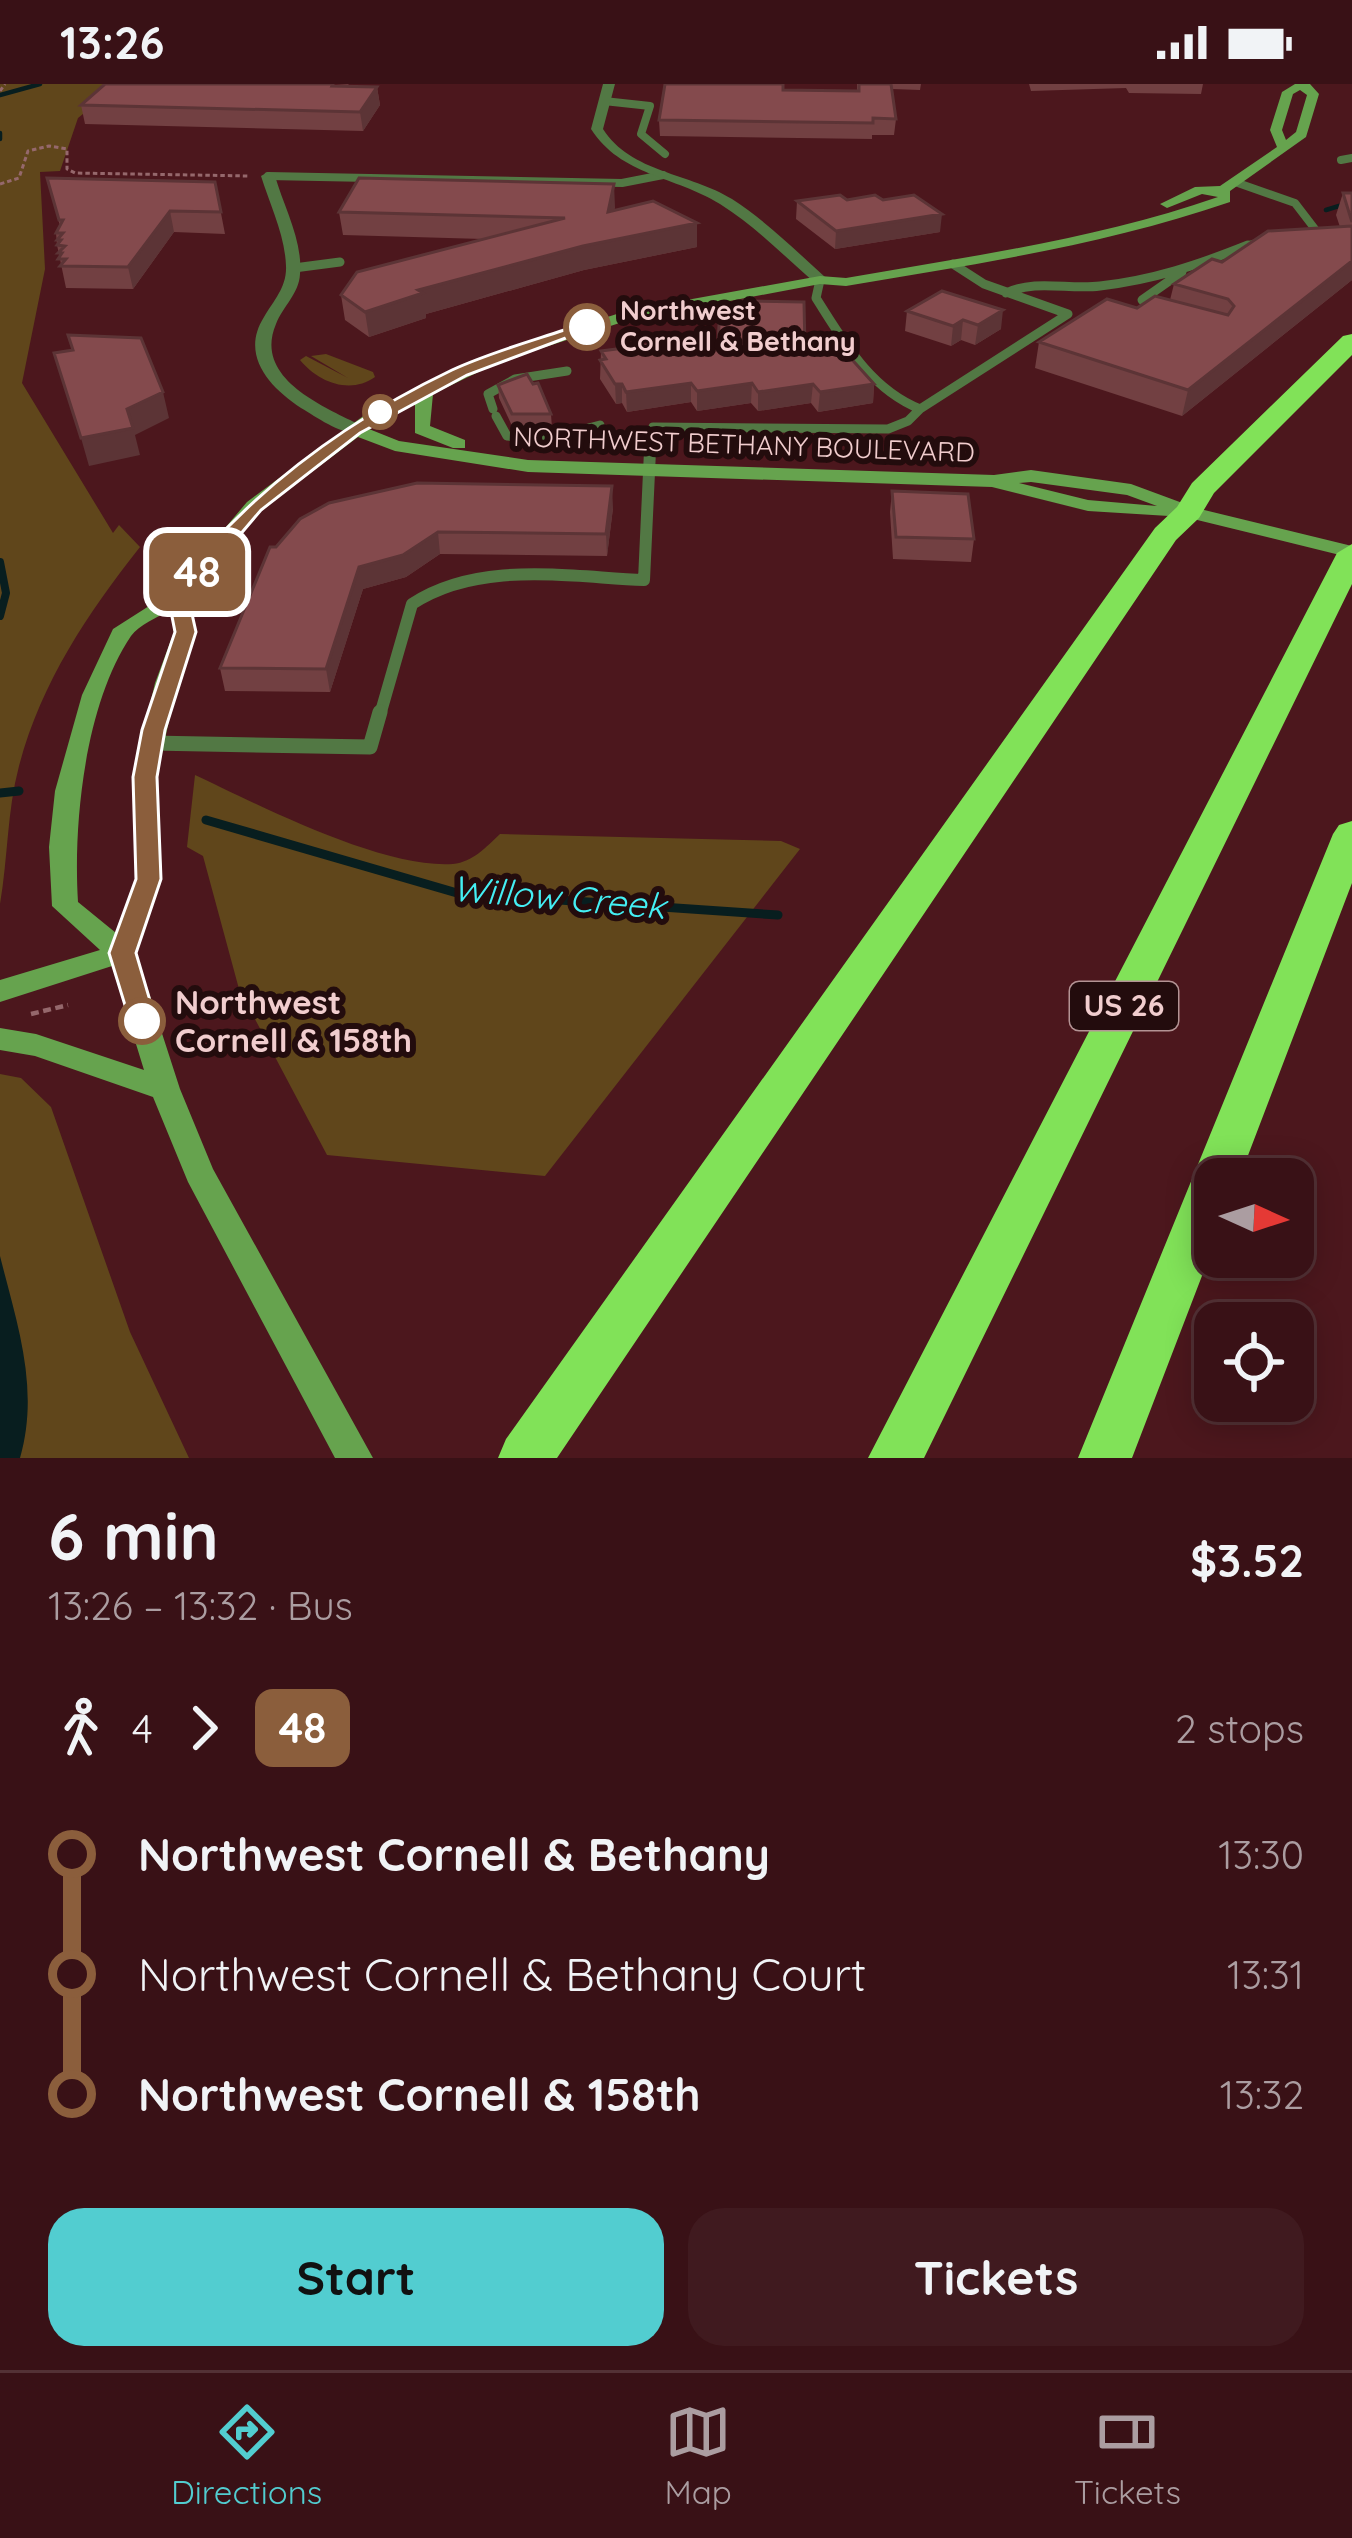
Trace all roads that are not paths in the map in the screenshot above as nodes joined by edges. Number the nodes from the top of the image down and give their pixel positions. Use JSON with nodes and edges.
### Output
{"nodes":[{"id":1,"x":609,"y":84,"type":"edge"},
{"id":2,"x":1304,"y":85,"type":"edge"},
{"id":3,"x":604,"y":101,"type":"junction"},
{"id":4,"x":1282,"y":145,"type":"junction"},
{"id":5,"x":1352,"y":158,"type":"edge"},
{"id":6,"x":1341,"y":160,"type":"dead end"},
{"id":7,"x":629,"y":162,"type":"junction"},
{"id":8,"x":663,"y":175,"type":"junction"},
{"id":9,"x":268,"y":176,"type":"joint"},
{"id":10,"x":1229,"y":186,"type":"junction"},
{"id":11,"x":1293,"y":237,"type":"edge"},
{"id":12,"x":1279,"y":239,"type":"edge"},
{"id":13,"x":340,"y":262,"type":"dead end"},
{"id":14,"x":953,"y":264,"type":"junction"},
{"id":15,"x":1191,"y":266,"type":"junction"},
{"id":16,"x":294,"y":268,"type":"junction"},
{"id":17,"x":820,"y":280,"type":"junction"},
{"id":18,"x":1006,"y":292,"type":"junction"},
{"id":19,"x":1166,"y":317,"type":"edge"},
{"id":20,"x":1352,"y":341,"type":"edge"},
{"id":21,"x":567,"y":371,"type":"dead end"},
{"id":22,"x":425,"y":390,"type":"junction"},
{"id":23,"x":920,"y":409,"type":"junction"},
{"id":24,"x":600,"y":425,"type":"dead end"},
{"id":25,"x":354,"y":429,"type":"junction"},
{"id":26,"x":643,"y":470,"type":"junction"},
{"id":27,"x":1189,"y":512,"type":"junction"},
{"id":28,"x":1352,"y":552,"type":"edge"},
{"id":29,"x":178,"y":596,"type":"junction"},
{"id":30,"x":151,"y":743,"type":"junction"},
{"id":31,"x":1352,"y":834,"type":"edge"},
{"id":32,"x":122,"y":953,"type":"junction"},
{"id":33,"x":0,"y":991,"type":"edge"},
{"id":34,"x":0,"y":1039,"type":"edge"},
{"id":35,"x":164,"y":1089,"type":"junction"},
{"id":36,"x":355,"y":1458,"type":"edge"},
{"id":37,"x":525,"y":1458,"type":"edge"},
{"id":38,"x":895,"y":1458,"type":"edge"},
{"id":39,"x":1105,"y":1458,"type":"edge"}],
"edges":[{"from":1,"to":3,"type":"street"},
{"from":2,"to":4,"type":"main road"},
{"from":2,"to":4,"type":"main road"},
{"from":3,"to":7,"type":"street"},
{"from":3,"to":7,"type":"lane"},
{"from":4,"to":10,"type":"main road"},
{"from":5,"to":6,"type":"lane"},
{"from":7,"to":8,"type":"street"},
{"from":8,"to":9,"type":"lane"},
{"from":8,"to":17,"type":"street"},
{"from":9,"to":16,"type":"street"},
{"from":10,"to":11,"type":"lane"},
{"from":10,"to":14,"type":"main road"},
{"from":10,"to":17,"type":"main road"},
{"from":12,"to":15,"type":"lane"},
{"from":13,"to":16,"type":"lane"},
{"from":14,"to":17,"type":"main road"},
{"from":14,"to":18,"type":"lane"},
{"from":15,"to":18,"type":"lane"},
{"from":15,"to":19,"type":"lane"},
{"from":16,"to":25,"type":"street"},
{"from":17,"to":22,"type":"main road"},
{"from":17,"to":23,"type":"lane"},
{"from":18,"to":23,"type":"lane"},
{"from":20,"to":27,"type":"highway"},
{"from":21,"to":24,"type":"lane"},
{"from":22,"to":25,"type":"main road"},
{"from":22,"to":26,"type":"main road"},
{"from":23,"to":26,"type":"lane"},
{"from":25,"to":26,"type":"main road","name":"NORTHWEST BETHANY BOULEVARD"},
{"from":25,"to":29,"type":"main road"},
{"from":26,"to":27,"type":"main road","name":"NORTHWEST BETHANY BOULEVARD"},
{"from":26,"to":30,"type":"lane"},
{"from":27,"to":28,"type":"main road","name":"NORTHWEST BETHANY BOULEVARD"},
{"from":27,"to":37,"type":"highway"},
{"from":28,"to":38,"type":"highway","number":"US 26"},
{"from":29,"to":30,"type":"main road"},
{"from":29,"to":32,"type":"main road"},
{"from":30,"to":32,"type":"main road"},
{"from":31,"to":39,"type":"highway"},
{"from":32,"to":33,"type":"main road"},
{"from":32,"to":35,"type":"main road"},
{"from":34,"to":35,"type":"main road"},
{"from":35,"to":36,"type":"main road"}]}
